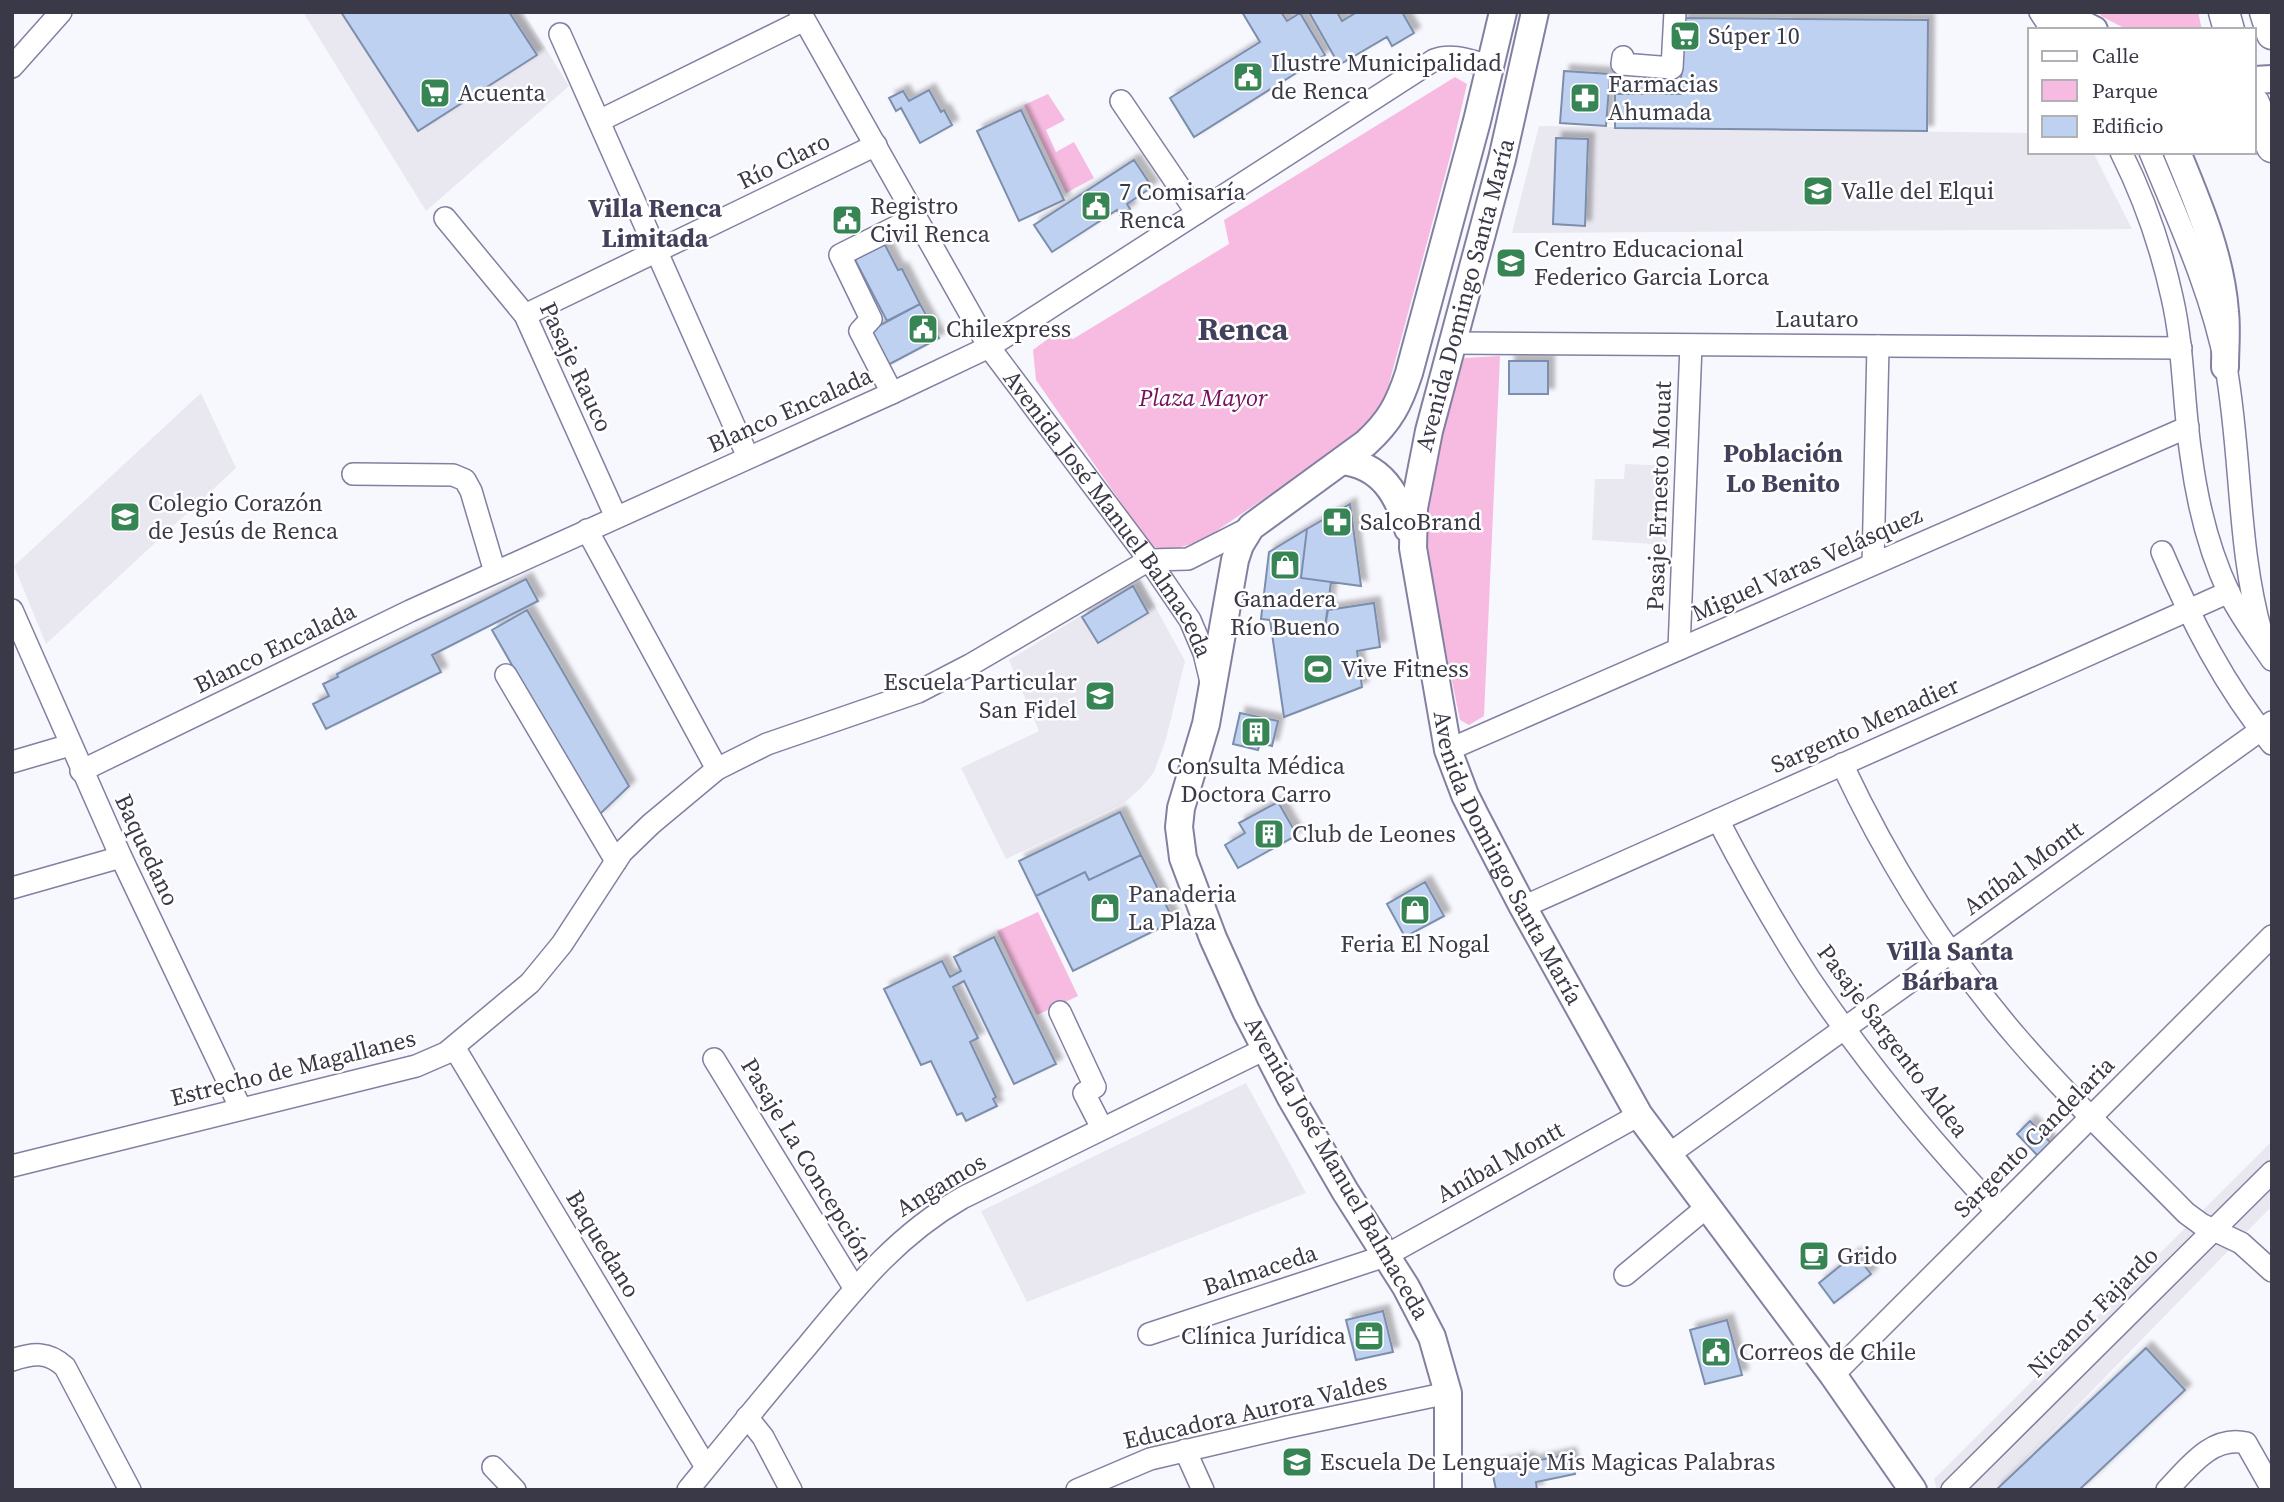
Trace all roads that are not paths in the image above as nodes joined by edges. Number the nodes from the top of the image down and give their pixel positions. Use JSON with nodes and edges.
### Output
{"nodes":[{"id":1,"x":61,"y":12,"type":"edge"},
{"id":2,"x":1503,"y":12,"type":"edge"},
{"id":3,"x":1535,"y":12,"type":"edge"},
{"id":4,"x":1675,"y":12,"type":"edge"},
{"id":5,"x":2040,"y":12,"type":"edge"},
{"id":6,"x":2058,"y":12,"type":"edge"},
{"id":7,"x":2084,"y":12,"type":"edge"},
{"id":8,"x":2265,"y":12,"type":"edge"},
{"id":9,"x":802,"y":16,"type":"edge"},
{"id":10,"x":2051,"y":28,"type":"edge"},
{"id":11,"x":2091,"y":28,"type":"edge"},
{"id":12,"x":2092,"y":28,"type":"edge"},
{"id":13,"x":560,"y":34,"type":"dead end"},
{"id":14,"x":2272,"y":34,"type":"edge"},
{"id":15,"x":1623,"y":57,"type":"dead end"},
{"id":16,"x":1490,"y":66,"type":"junction"},
{"id":17,"x":12,"y":67,"type":"edge"},
{"id":18,"x":1121,"y":101,"type":"dead end"},
{"id":19,"x":2256,"y":108,"type":"edge"},
{"id":20,"x":599,"y":121,"type":"junction"},
{"id":21,"x":876,"y":145,"type":"junction"},
{"id":22,"x":2272,"y":147,"type":"edge"},
{"id":23,"x":2122,"y":154,"type":"edge"},
{"id":24,"x":2151,"y":154,"type":"edge"},
{"id":25,"x":2177,"y":154,"type":"edge"},
{"id":26,"x":1197,"y":213,"type":"junction"},
{"id":27,"x":916,"y":217,"type":"junction"},
{"id":28,"x":445,"y":218,"type":"dead end"},
{"id":29,"x":657,"y":253,"type":"junction"},
{"id":30,"x":525,"y":315,"type":"junction"},
{"id":31,"x":1454,"y":343,"type":"junction"},
{"id":32,"x":1691,"y":345,"type":"junction"},
{"id":33,"x":1878,"y":346,"type":"junction"},
{"id":34,"x":989,"y":347,"type":"junction"},
{"id":35,"x":2181,"y":348,"type":"junction"},
{"id":36,"x":2225,"y":367,"type":"junction"},
{"id":37,"x":892,"y":393,"type":"junction"},
{"id":38,"x":2188,"y":427,"type":"junction"},
{"id":39,"x":748,"y":457,"type":"junction"},
{"id":40,"x":1342,"y":461,"type":"junction"},
{"id":41,"x":354,"y":474,"type":"dead end"},
{"id":42,"x":616,"y":517,"type":"junction"},
{"id":43,"x":1251,"y":527,"type":"junction"},
{"id":44,"x":587,"y":530,"type":"junction"},
{"id":45,"x":1413,"y":548,"type":"junction"},
{"id":46,"x":2162,"y":552,"type":"dead end"},
{"id":47,"x":1149,"y":560,"type":"junction"},
{"id":48,"x":1873,"y":564,"type":"junction"},
{"id":49,"x":495,"y":572,"type":"junction"},
{"id":50,"x":2229,"y":592,"type":"junction"},
{"id":51,"x":12,"y":610,"type":"edge"},
{"id":52,"x":2188,"y":610,"type":"junction"},
{"id":53,"x":1679,"y":649,"type":"junction"},
{"id":54,"x":506,"y":675,"type":"dead end"},
{"id":55,"x":1213,"y":693,"type":"junction"},
{"id":56,"x":2268,"y":732,"type":"edge"},
{"id":57,"x":70,"y":745,"type":"junction"},
{"id":58,"x":1448,"y":750,"type":"junction"},
{"id":59,"x":12,"y":762,"type":"edge"},
{"id":60,"x":1842,"y":764,"type":"junction"},
{"id":61,"x":717,"y":769,"type":"junction"},
{"id":62,"x":81,"y":771,"type":"junction"},
{"id":63,"x":1718,"y":820,"type":"junction"},
{"id":64,"x":121,"y":857,"type":"junction"},
{"id":65,"x":616,"y":861,"type":"junction"},
{"id":66,"x":12,"y":888,"type":"edge"},
{"id":67,"x":1523,"y":907,"type":"junction"},
{"id":68,"x":2272,"y":936,"type":"edge"},
{"id":69,"x":1950,"y":953,"type":"junction"},
{"id":70,"x":1060,"y":1012,"type":"dead end"},
{"id":71,"x":1844,"y":1029,"type":"junction"},
{"id":72,"x":454,"y":1047,"type":"junction"},
{"id":73,"x":1265,"y":1049,"type":"junction"},
{"id":74,"x":714,"y":1059,"type":"dead end"},
{"id":75,"x":241,"y":1109,"type":"junction"},
{"id":76,"x":1639,"y":1115,"type":"junction"},
{"id":77,"x":2091,"y":1117,"type":"junction"},
{"id":78,"x":1102,"y":1128,"type":"junction"},
{"id":79,"x":1668,"y":1155,"type":"junction"},
{"id":80,"x":12,"y":1166,"type":"edge"},
{"id":81,"x":2272,"y":1172,"type":"edge"},
{"id":82,"x":1707,"y":1207,"type":"junction"},
{"id":83,"x":1997,"y":1211,"type":"junction"},
{"id":84,"x":2214,"y":1229,"type":"junction"},
{"id":85,"x":1385,"y":1256,"type":"junction"},
{"id":86,"x":2272,"y":1271,"type":"edge"},
{"id":87,"x":1625,"y":1275,"type":"dead end"},
{"id":88,"x":855,"y":1289,"type":"junction"},
{"id":89,"x":1149,"y":1334,"type":"dead end"},
{"id":90,"x":12,"y":1360,"type":"edge"},
{"id":91,"x":1833,"y":1375,"type":"junction"},
{"id":92,"x":1448,"y":1393,"type":"junction"},
{"id":93,"x":747,"y":1417,"type":"junction"},
{"id":94,"x":1185,"y":1450,"type":"junction"},
{"id":95,"x":493,"y":1467,"type":"dead end"},
{"id":96,"x":706,"y":1467,"type":"junction"},
{"id":97,"x":2272,"y":1489,"type":"edge"},
{"id":98,"x":130,"y":1490,"type":"edge"},
{"id":99,"x":515,"y":1490,"type":"edge"},
{"id":100,"x":688,"y":1490,"type":"edge"},
{"id":101,"x":791,"y":1490,"type":"edge"},
{"id":102,"x":1077,"y":1490,"type":"edge"},
{"id":103,"x":1203,"y":1490,"type":"edge"},
{"id":104,"x":1448,"y":1490,"type":"edge"},
{"id":105,"x":1913,"y":1490,"type":"edge"},
{"id":106,"x":1952,"y":1490,"type":"edge"},
{"id":107,"x":2167,"y":1490,"type":"edge"}],
"edges":[{"from":1,"to":17,"type":"street"},
{"from":2,"to":16,"type":"main road","name":"Avenida Domingo Santa María"},
{"from":3,"to":31,"type":"main road","name":"Avenida Domingo Santa María"},
{"from":4,"to":15,"type":"street"},
{"from":5,"to":10,"type":"street"},
{"from":6,"to":11,"type":"main road"},
{"from":7,"to":12,"type":"street"},
{"from":8,"to":14,"type":"highway"},
{"from":9,"to":20,"type":"street"},
{"from":9,"to":21,"type":"street","name":"Avenida José Manuel Balmaceda"},
{"from":13,"to":20,"type":"street"},
{"from":16,"to":26,"type":"street","name":"Blanco Encalada"},
{"from":16,"to":40,"type":"main road","name":"Avenida Domingo Santa María"},
{"from":18,"to":26,"type":"street"},
{"from":19,"to":22,"type":"highway"},
{"from":20,"to":29,"type":"street"},
{"from":21,"to":27,"type":"street","name":"Avenida José Manuel Balmaceda"},
{"from":21,"to":29,"type":"street","name":"Río Claro"},
{"from":23,"to":35,"type":"street"},
{"from":24,"to":36,"type":"street"},
{"from":25,"to":36,"type":"main road"},
{"from":26,"to":34,"type":"street","name":"Blanco Encalada"},
{"from":27,"to":34,"type":"street","name":"Avenida José Manuel Balmaceda"},
{"from":27,"to":37,"type":"street"},
{"from":28,"to":30,"type":"street","name":"Pasaje Rauco"},
{"from":29,"to":30,"type":"street","name":"Río Claro"},
{"from":29,"to":39,"type":"street"},
{"from":30,"to":42,"type":"street","name":"Pasaje Rauco"},
{"from":31,"to":32,"type":"street","name":"Lautaro"},
{"from":31,"to":45,"type":"main road","name":"Avenida Domingo Santa María"},
{"from":32,"to":33,"type":"street","name":"Lautaro"},
{"from":32,"to":53,"type":"street","name":"Pasaje Ernesto Mouat"},
{"from":33,"to":35,"type":"street","name":"Lautaro"},
{"from":33,"to":48,"type":"street"},
{"from":34,"to":37,"type":"street","name":"Blanco Encalada"},
{"from":34,"to":47,"type":"street","name":"Avenida José Manuel Balmaceda"},
{"from":35,"to":38,"type":"street"},
{"from":36,"to":50,"type":"street"},
{"from":37,"to":39,"type":"street","name":"Blanco Encalada"},
{"from":38,"to":48,"type":"street","name":"Miguel Varas Velásquez"},
{"from":38,"to":50,"type":"street"},
{"from":39,"to":42,"type":"street","name":"Blanco Encalada"},
{"from":40,"to":43,"type":"main road","name":"Avenida José Manuel Balmaceda"},
{"from":40,"to":45,"type":"main road"},
{"from":41,"to":49,"type":"street"},
{"from":42,"to":44,"type":"street","name":"Blanco Encalada"},
{"from":43,"to":47,"type":"street","name":"Estrecho de Magallanes"},
{"from":43,"to":55,"type":"main road","name":"Avenida José Manuel Balmaceda"},
{"from":44,"to":49,"type":"street","name":"Blanco Encalada"},
{"from":44,"to":61,"type":"street"},
{"from":45,"to":58,"type":"main road","name":"Avenida Domingo Santa María"},
{"from":46,"to":52,"type":"street"},
{"from":47,"to":55,"type":"street","name":"Avenida José Manuel Balmaceda"},
{"from":47,"to":61,"type":"street","name":"Estrecho de Magallanes"},
{"from":48,"to":53,"type":"street","name":"Miguel Varas Velásquez"},
{"from":49,"to":62,"type":"street","name":"Blanco Encalada"},
{"from":50,"to":52,"type":"street","name":"Sargento Menadier"},
{"from":51,"to":57,"type":"street","name":"Baquedano"},
{"from":52,"to":56,"type":"street"},
{"from":52,"to":60,"type":"street","name":"Sargento Menadier"},
{"from":53,"to":58,"type":"street","name":"Miguel Varas Velásquez"},
{"from":54,"to":65,"type":"street"},
{"from":55,"to":73,"type":"main road","name":"Avenida José Manuel Balmaceda"},
{"from":56,"to":69,"type":"street","name":"Aníbal Montt"},
{"from":57,"to":59,"type":"street"},
{"from":57,"to":62,"type":"street","name":"Baquedano"},
{"from":58,"to":67,"type":"main road","name":"Avenida Domingo Santa María"},
{"from":60,"to":63,"type":"street","name":"Sargento Menadier"},
{"from":60,"to":69,"type":"street"},
{"from":61,"to":65,"type":"street","name":"Estrecho de Magallanes"},
{"from":62,"to":64,"type":"street","name":"Baquedano"},
{"from":63,"to":67,"type":"street","name":"Sargento Menadier"},
{"from":63,"to":71,"type":"street","name":"Pasaje Sargento Aldea"},
{"from":64,"to":66,"type":"street"},
{"from":64,"to":75,"type":"street","name":"Baquedano"},
{"from":65,"to":72,"type":"street","name":"Estrecho de Magallanes"},
{"from":67,"to":76,"type":"main road","name":"Avenida Domingo Santa María"},
{"from":68,"to":77,"type":"street","name":"Sargento Candelaria"},
{"from":69,"to":71,"type":"street","name":"Aníbal Montt"},
{"from":69,"to":77,"type":"street"},
{"from":70,"to":78,"type":"street"},
{"from":71,"to":79,"type":"street","name":"Aníbal Montt"},
{"from":71,"to":83,"type":"street","name":"Pasaje Sargento Aldea"},
{"from":72,"to":75,"type":"street","name":"Estrecho de Magallanes"},
{"from":72,"to":96,"type":"street","name":"Baquedano"},
{"from":73,"to":78,"type":"street","name":"Angamos"},
{"from":73,"to":85,"type":"main road","name":"Avenida José Manuel Balmaceda"},
{"from":74,"to":88,"type":"street","name":"Pasaje La Concepción"},
{"from":75,"to":80,"type":"street","name":"Estrecho de Magallanes"},
{"from":76,"to":79,"type":"main road","name":"Avenida Domingo Santa María"},
{"from":76,"to":85,"type":"street","name":"Aníbal Montt"},
{"from":77,"to":83,"type":"street","name":"Sargento Candelaria"},
{"from":77,"to":84,"type":"street"},
{"from":78,"to":88,"type":"street","name":"Angamos"},
{"from":79,"to":82,"type":"main road","name":"Avenida Domingo Santa María"},
{"from":81,"to":84,"type":"street","name":"Nicanor Fajardo"},
{"from":82,"to":87,"type":"street"},
{"from":82,"to":91,"type":"main road","name":"Avenida Domingo Santa María"},
{"from":83,"to":91,"type":"street","name":"Sargento Candelaria"},
{"from":84,"to":86,"type":"street"},
{"from":84,"to":106,"type":"street","name":"Nicanor Fajardo"},
{"from":85,"to":89,"type":"street","name":"Balmaceda"},
{"from":85,"to":92,"type":"main road","name":"Avenida José Manuel Balmaceda"},
{"from":88,"to":93,"type":"street","name":"Angamos"},
{"from":90,"to":98,"type":"street"},
{"from":91,"to":105,"type":"main road","name":"Avenida Domingo Santa María"},
{"from":92,"to":94,"type":"street","name":"Educadora Aurora Valdes"},
{"from":92,"to":104,"type":"main road","name":"Avenida José Manuel Balmaceda"},
{"from":93,"to":96,"type":"street","name":"Angamos"},
{"from":93,"to":101,"type":"street"},
{"from":94,"to":102,"type":"street","name":"Educadora Aurora Valdes"},
{"from":94,"to":103,"type":"street"},
{"from":95,"to":99,"type":"street"},
{"from":96,"to":100,"type":"street","name":"Angamos"},
{"from":97,"to":107,"type":"street"}]}
